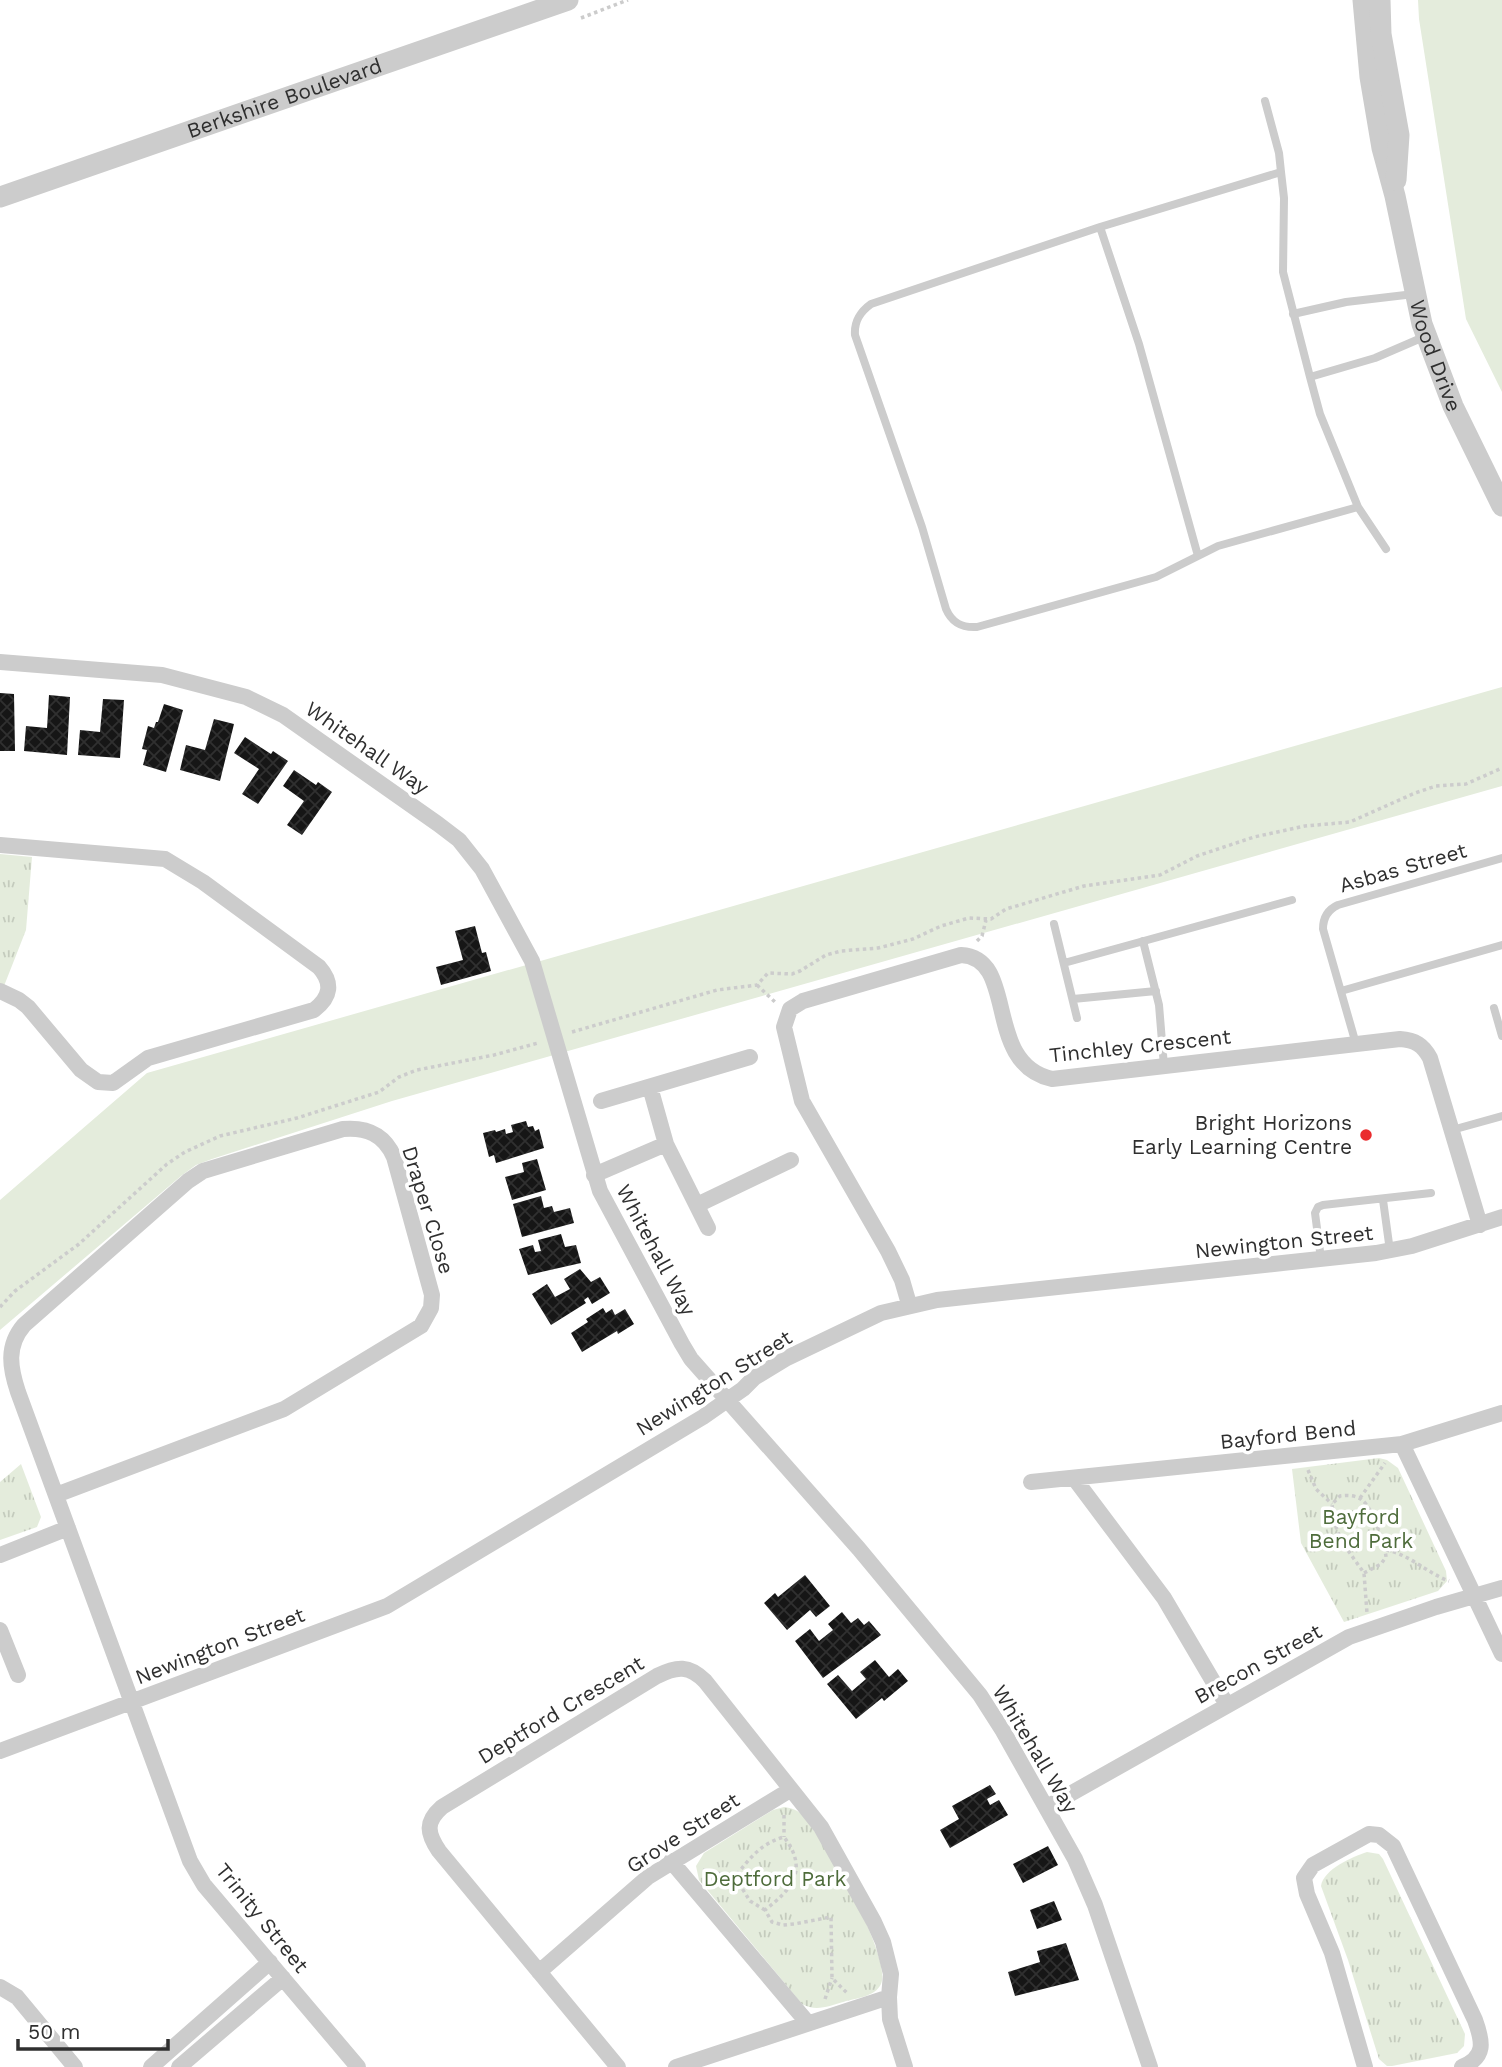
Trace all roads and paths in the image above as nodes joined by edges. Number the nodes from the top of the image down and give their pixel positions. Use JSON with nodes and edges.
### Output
{"nodes":[{"id":1,"x":568,"y":0,"type":"edge"},
{"id":2,"x":1363,"y":0,"type":"edge"},
{"id":3,"x":1380,"y":0,"type":"edge"},
{"id":4,"x":1265,"y":101,"type":"dead end"},
{"id":5,"x":1281,"y":172,"type":"junction"},
{"id":6,"x":1395,"y":196,"type":"junction"},
{"id":7,"x":0,"y":197,"type":"edge"},
{"id":8,"x":1100,"y":227,"type":"junction"},
{"id":9,"x":1414,"y":294,"type":"junction"},
{"id":10,"x":1293,"y":314,"type":"junction"},
{"id":11,"x":1426,"y":336,"type":"junction"},
{"id":12,"x":1310,"y":377,"type":"junction"},
{"id":13,"x":1502,"y":506,"type":"edge"},
{"id":14,"x":1358,"y":507,"type":"junction"},
{"id":15,"x":1386,"y":549,"type":"dead end"},
{"id":16,"x":1198,"y":556,"type":"junction"},
{"id":17,"x":0,"y":662,"type":"edge"},
{"id":18,"x":1502,"y":768,"type":"edge"},
{"id":19,"x":0,"y":845,"type":"edge"},
{"id":20,"x":1502,"y":858,"type":"edge"},
{"id":21,"x":1292,"y":900,"type":"dead end"},
{"id":22,"x":987,"y":919,"type":"junction"},
{"id":23,"x":1054,"y":924,"type":"dead end"},
{"id":24,"x":1143,"y":941,"type":"junction"},
{"id":25,"x":1502,"y":945,"type":"edge"},
{"id":26,"x":970,"y":956,"type":"junction"},
{"id":27,"x":1064,"y":963,"type":"junction"},
{"id":28,"x":757,"y":985,"type":"junction"},
{"id":29,"x":0,"y":991,"type":"edge"},
{"id":30,"x":1156,"y":991,"type":"junction"},
{"id":31,"x":1341,"y":991,"type":"junction"},
{"id":32,"x":1073,"y":999,"type":"junction"},
{"id":33,"x":1494,"y":1008,"type":"dead end"},
{"id":34,"x":786,"y":1016,"type":"junction"},
{"id":35,"x":1077,"y":1018,"type":"dead end"},
{"id":36,"x":1502,"y":1036,"type":"edge"},
{"id":37,"x":555,"y":1038,"type":"junction"},
{"id":38,"x":1356,"y":1044,"type":"junction"},
{"id":39,"x":750,"y":1057,"type":"dead end"},
{"id":40,"x":1164,"y":1066,"type":"junction"},
{"id":41,"x":650,"y":1087,"type":"junction"},
{"id":42,"x":601,"y":1101,"type":"dead end"},
{"id":43,"x":1502,"y":1116,"type":"edge"},
{"id":44,"x":1452,"y":1130,"type":"junction"},
{"id":45,"x":666,"y":1144,"type":"junction"},
{"id":46,"x":791,"y":1160,"type":"dead end"},
{"id":47,"x":594,"y":1175,"type":"junction"},
{"id":48,"x":1431,"y":1193,"type":"dead end"},
{"id":49,"x":1383,"y":1200,"type":"junction"},
{"id":50,"x":697,"y":1205,"type":"junction"},
{"id":51,"x":1502,"y":1217,"type":"edge"},
{"id":52,"x":1480,"y":1225,"type":"junction"},
{"id":53,"x":708,"y":1228,"type":"dead end"},
{"id":54,"x":1390,"y":1251,"type":"junction"},
{"id":55,"x":1321,"y":1259,"type":"junction"},
{"id":56,"x":909,"y":1304,"type":"junction"},
{"id":57,"x":0,"y":1307,"type":"edge"},
{"id":58,"x":727,"y":1400,"type":"junction"},
{"id":59,"x":1502,"y":1413,"type":"edge"},
{"id":60,"x":1398,"y":1445,"type":"junction"},
{"id":61,"x":1304,"y":1454,"type":"junction"},
{"id":62,"x":1074,"y":1478,"type":"junction"},
{"id":63,"x":1031,"y":1482,"type":"dead end"},
{"id":64,"x":55,"y":1495,"type":"junction"},
{"id":65,"x":1360,"y":1498,"type":"junction"},
{"id":66,"x":1332,"y":1504,"type":"junction"},
{"id":67,"x":68,"y":1528,"type":"junction"},
{"id":68,"x":1386,"y":1550,"type":"junction"},
{"id":69,"x":0,"y":1555,"type":"edge"},
{"id":70,"x":1364,"y":1573,"type":"junction"},
{"id":71,"x":1502,"y":1588,"type":"edge"},
{"id":72,"x":1472,"y":1593,"type":"junction"},
{"id":73,"x":1371,"y":1629,"type":"junction"},
{"id":74,"x":0,"y":1630,"type":"edge"},
{"id":75,"x":1502,"y":1654,"type":"edge"},
{"id":76,"x":18,"y":1675,"type":"dead end"},
{"id":77,"x":132,"y":1702,"type":"junction"},
{"id":78,"x":1227,"y":1705,"type":"junction"},
{"id":79,"x":0,"y":1751,"type":"edge"},
{"id":80,"x":790,"y":1790,"type":"junction"},
{"id":81,"x":1046,"y":1807,"type":"junction"},
{"id":82,"x":671,"y":1861,"type":"junction"},
{"id":83,"x":765,"y":1910,"type":"junction"},
{"id":84,"x":270,"y":1962,"type":"junction"},
{"id":85,"x":539,"y":1972,"type":"junction"},
{"id":86,"x":283,"y":1978,"type":"junction"},
{"id":87,"x":0,"y":1987,"type":"edge"},
{"id":88,"x":889,"y":1997,"type":"junction"},
{"id":89,"x":858,"y":2007,"type":"junction"},
{"id":90,"x":807,"y":2022,"type":"junction"},
{"id":91,"x":75,"y":2067,"type":"edge"},
{"id":92,"x":151,"y":2067,"type":"edge"},
{"id":93,"x":179,"y":2067,"type":"edge"},
{"id":94,"x":358,"y":2067,"type":"edge"},
{"id":95,"x":618,"y":2067,"type":"edge"},
{"id":96,"x":676,"y":2067,"type":"edge"},
{"id":97,"x":905,"y":2067,"type":"edge"},
{"id":98,"x":1150,"y":2067,"type":"edge"},
{"id":99,"x":1365,"y":2067,"type":"edge"},
{"id":100,"x":1462,"y":2067,"type":"edge"}],
"edges":[{"from":1,"to":7,"type":"street","name":"Berkshire Boulevard"},
{"from":2,"to":6,"type":"street","name":"Wood Drive"},
{"from":3,"to":6,"type":"street","name":"Wood Drive"},
{"from":4,"to":5,"type":"lane"},
{"from":5,"to":8,"type":"lane"},
{"from":5,"to":10,"type":"lane"},
{"from":6,"to":9,"type":"street","name":"Wood Drive"},
{"from":8,"to":16,"type":"lane"},
{"from":8,"to":16,"type":"lane"},
{"from":9,"to":10,"type":"lane"},
{"from":9,"to":11,"type":"street","name":"Wood Drive"},
{"from":10,"to":12,"type":"lane"},
{"from":11,"to":12,"type":"lane"},
{"from":11,"to":13,"type":"street","name":"Wood Drive"},
{"from":12,"to":14,"type":"lane"},
{"from":14,"to":15,"type":"lane"},
{"from":14,"to":16,"type":"lane"},
{"from":17,"to":37,"type":"street","name":"Whitehall Way"},
{"from":18,"to":22,"type":"path"},
{"from":19,"to":29,"type":"street"},
{"from":20,"to":31,"type":"lane","name":"Asbas Street"},
{"from":21,"to":24,"type":"lane"},
{"from":22,"to":26,"type":"path"},
{"from":22,"to":28,"type":"path"},
{"from":23,"to":27,"type":"lane"},
{"from":24,"to":27,"type":"lane"},
{"from":24,"to":30,"type":"lane"},
{"from":25,"to":31,"type":"lane"},
{"from":26,"to":34,"type":"street"},
{"from":26,"to":40,"type":"street","name":"Tinchley Crescent"},
{"from":27,"to":32,"type":"lane"},
{"from":28,"to":34,"type":"path"},
{"from":28,"to":37,"type":"path"},
{"from":30,"to":32,"type":"lane"},
{"from":30,"to":40,"type":"lane"},
{"from":31,"to":38,"type":"lane","name":"Asbas Street"},
{"from":32,"to":35,"type":"lane"},
{"from":33,"to":36,"type":"lane"},
{"from":34,"to":56,"type":"street"},
{"from":37,"to":47,"type":"street","name":"Whitehall Way"},
{"from":37,"to":57,"type":"path"},
{"from":38,"to":40,"type":"street","name":"Tinchley Crescent"},
{"from":38,"to":44,"type":"street","name":"Tinchley Crescent"},
{"from":39,"to":41,"type":"street"},
{"from":41,"to":42,"type":"street"},
{"from":41,"to":45,"type":"street"},
{"from":43,"to":44,"type":"lane"},
{"from":44,"to":52,"type":"street","name":"Tinchley Crescent"},
{"from":45,"to":47,"type":"street"},
{"from":45,"to":50,"type":"street"},
{"from":46,"to":50,"type":"street"},
{"from":47,"to":58,"type":"street","name":"Whitehall Way"},
{"from":48,"to":49,"type":"lane"},
{"from":49,"to":54,"type":"lane"},
{"from":49,"to":55,"type":"lane"},
{"from":50,"to":53,"type":"street"},
{"from":51,"to":52,"type":"street","name":"Newington Street"},
{"from":52,"to":54,"type":"street","name":"Newington Street"},
{"from":54,"to":55,"type":"street","name":"Newington Street"},
{"from":55,"to":56,"type":"street","name":"Newington Street"},
{"from":56,"to":58,"type":"street","name":"Newington Street"},
{"from":58,"to":77,"type":"street","name":"Newington Street"},
{"from":58,"to":81,"type":"street","name":"Whitehall Way"},
{"from":59,"to":60,"type":"street","name":"Bayford Bend"},
{"from":60,"to":61,"type":"street","name":"Bayford Bend"},
{"from":60,"to":65,"type":"path"},
{"from":60,"to":72,"type":"street"},
{"from":61,"to":62,"type":"street","name":"Bayford Bend"},
{"from":61,"to":66,"type":"path"},
{"from":62,"to":63,"type":"street","name":"Bayford Bend"},
{"from":62,"to":78,"type":"street"},
{"from":64,"to":64,"type":"street","name":"Draper Close"},
{"from":64,"to":67,"type":"street","name":"Draper Close"},
{"from":65,"to":66,"type":"path"},
{"from":65,"to":68,"type":"path"},
{"from":66,"to":70,"type":"path"},
{"from":67,"to":69,"type":"street"},
{"from":67,"to":77,"type":"street","name":"Draper Close"},
{"from":68,"to":70,"type":"path"},
{"from":68,"to":72,"type":"path"},
{"from":70,"to":73,"type":"path"},
{"from":71,"to":72,"type":"street","name":"Brecon Street"},
{"from":72,"to":73,"type":"street","name":"Brecon Street"},
{"from":72,"to":75,"type":"street"},
{"from":73,"to":78,"type":"street","name":"Brecon Street"},
{"from":74,"to":76,"type":"street"},
{"from":77,"to":79,"type":"street","name":"Newington Street"},
{"from":77,"to":84,"type":"street","name":"Trinity Street"},
{"from":78,"to":81,"type":"street","name":"Brecon Street"},
{"from":80,"to":82,"type":"street","name":"Grove Street"},
{"from":80,"to":85,"type":"street","name":"Deptford Crescent"},
{"from":80,"to":88,"type":"street","name":"Deptford Crescent"},
{"from":81,"to":98,"type":"street","name":"Whitehall Way"},
{"from":82,"to":85,"type":"street","name":"Grove Street"},
{"from":82,"to":90,"type":"street"},
{"from":83,"to":83,"type":"path"},
{"from":83,"to":89,"type":"path"},
{"from":84,"to":86,"type":"street","name":"Trinity Street"},
{"from":84,"to":92,"type":"street"},
{"from":85,"to":95,"type":"street","name":"Deptford Crescent"},
{"from":86,"to":93,"type":"street"},
{"from":86,"to":94,"type":"street","name":"Trinity Street"},
{"from":87,"to":91,"type":"street"},
{"from":88,"to":89,"type":"street"},
{"from":88,"to":97,"type":"street","name":"Deptford Crescent"},
{"from":89,"to":90,"type":"street"},
{"from":90,"to":96,"type":"street"},
{"from":99,"to":100,"type":"street"}]}
